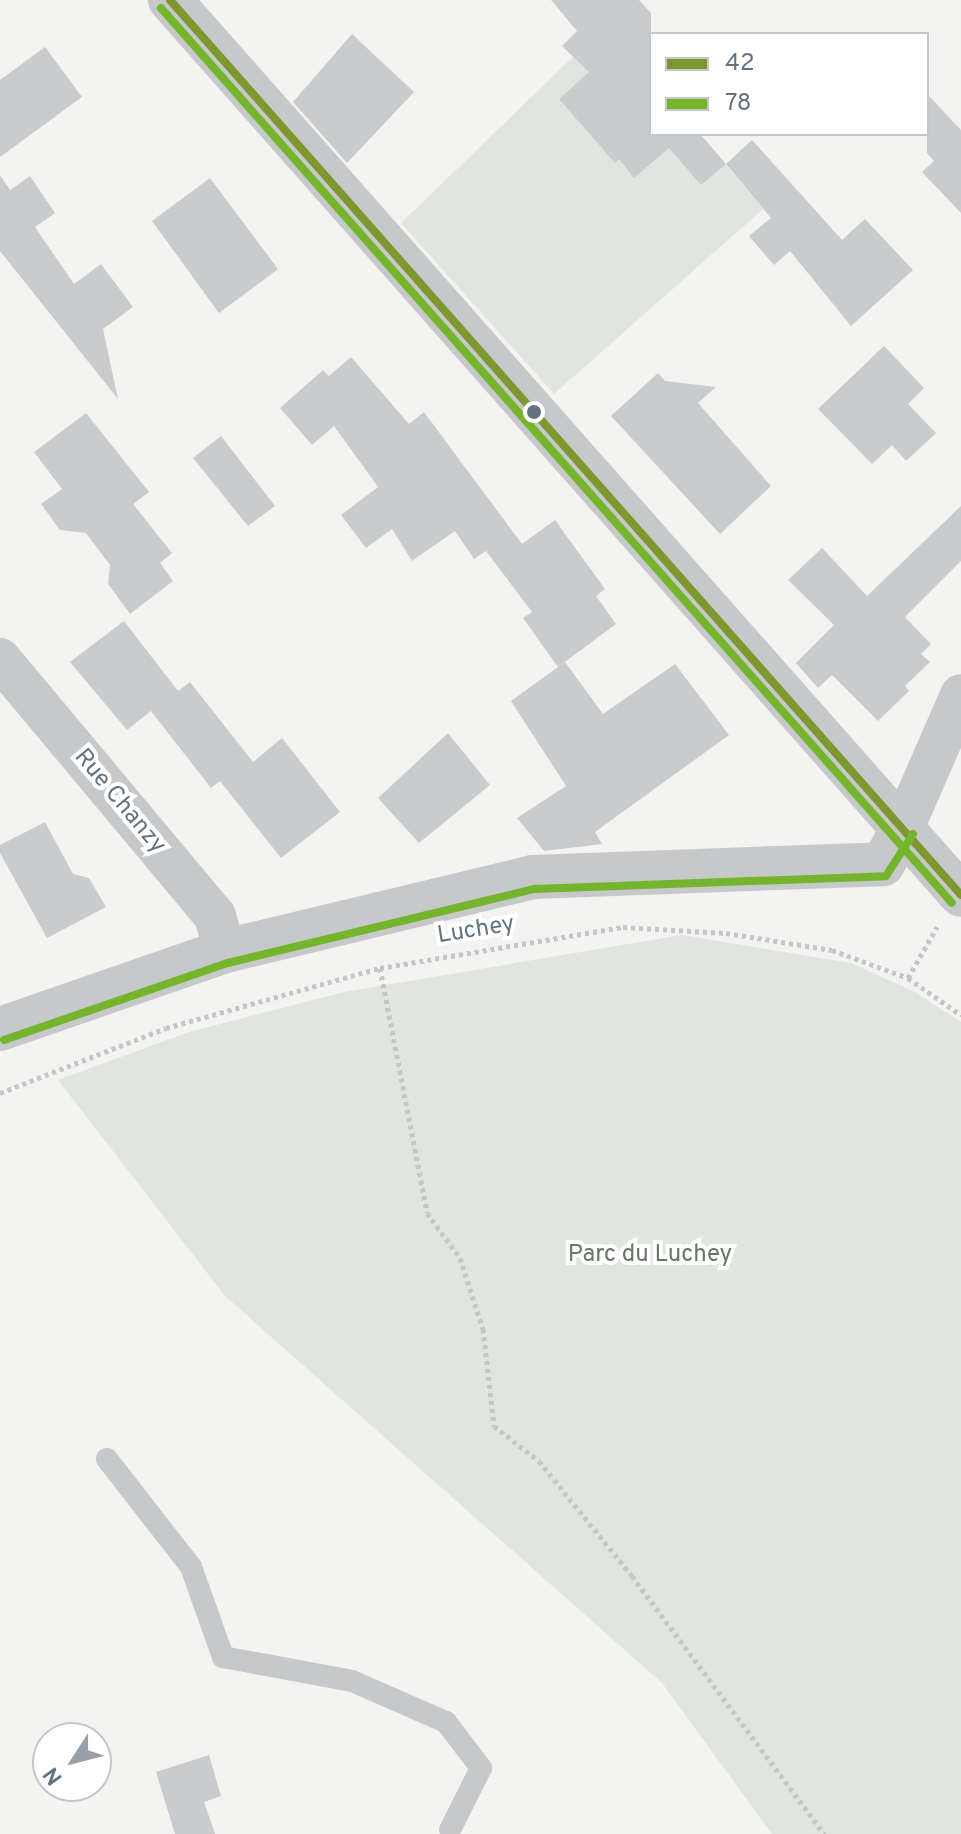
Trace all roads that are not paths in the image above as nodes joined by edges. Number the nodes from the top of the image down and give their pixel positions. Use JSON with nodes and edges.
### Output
{"nodes":[{"id":1,"x":170,"y":0,"type":"edge"},
{"id":2,"x":0,"y":659,"type":"edge"},
{"id":3,"x":961,"y":695,"type":"edge"},
{"id":4,"x":903,"y":828,"type":"junction"},
{"id":5,"x":953,"y":905,"type":"edge"},
{"id":6,"x":225,"y":951,"type":"junction"},
{"id":7,"x":0,"y":1029,"type":"edge"},
{"id":8,"x":107,"y":1459,"type":"dead end"},
{"id":9,"x":450,"y":1830,"type":"dead end"}],
"edges":[{"from":1,"to":4,"type":"street"},
{"from":2,"to":6,"type":"street","name":"Rue Chanzy"},
{"from":3,"to":4,"type":"street"},
{"from":4,"to":5,"type":"street"},
{"from":4,"to":6,"type":"street"},
{"from":6,"to":7,"type":"street"},
{"from":8,"to":9,"type":"lane"}]}
